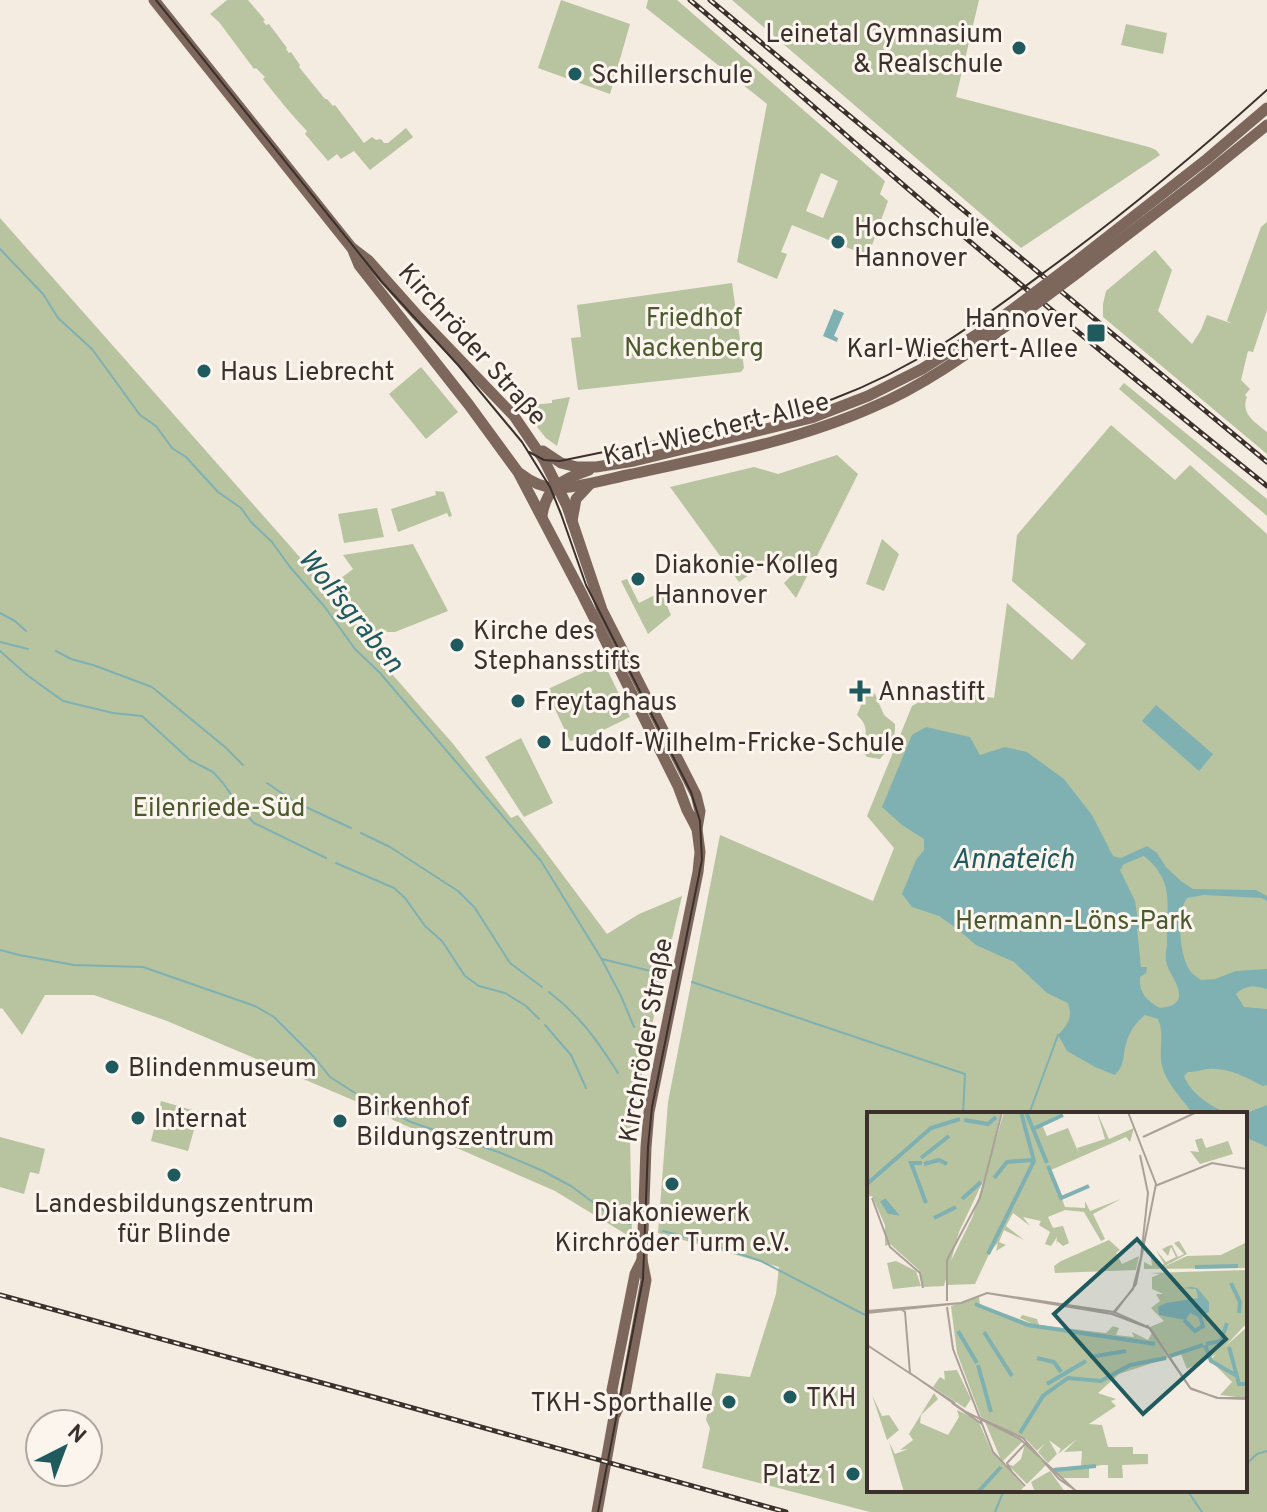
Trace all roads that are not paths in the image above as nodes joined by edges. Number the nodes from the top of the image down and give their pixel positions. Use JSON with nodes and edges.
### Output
{"nodes":[{"id":1,"x":154,"y":0,"type":"edge"},
{"id":2,"x":1267,"y":108,"type":"edge"},
{"id":3,"x":1267,"y":125,"type":"edge"},
{"id":4,"x":351,"y":247,"type":"junction"},
{"id":5,"x":1077,"y":267,"type":"junction"},
{"id":6,"x":1013,"y":315,"type":"junction"},
{"id":7,"x":432,"y":330,"type":"junction"},
{"id":8,"x":418,"y":339,"type":"junction"},
{"id":9,"x":536,"y":446,"type":"junction"},
{"id":10,"x":596,"y":467,"type":"junction"},
{"id":11,"x":518,"y":472,"type":"junction"},
{"id":12,"x":593,"y":482,"type":"junction"},
{"id":13,"x":557,"y":487,"type":"junction"},
{"id":14,"x":542,"y":516,"type":"junction"},
{"id":15,"x":572,"y":521,"type":"junction"},
{"id":16,"x":697,"y":829,"type":"junction"},
{"id":17,"x":597,"y":1512,"type":"edge"}],
"edges":[{"from":1,"to":4,"type":"main road","name":"Kirchröder Straße"},
{"from":2,"to":5,"type":"main road","name":"Karl-Wiechert-Allee"},
{"from":3,"to":5,"type":"main road","name":"Karl-Wiechert-Allee"},
{"from":4,"to":7,"type":"main road","name":"Kirchröder Straße"},
{"from":4,"to":8,"type":"main road","name":"Kirchröder Straße"},
{"from":5,"to":6,"type":"main road","name":"Karl-Wiechert-Allee","bridge":true},
{"from":6,"to":10,"type":"main road","name":"Karl-Wiechert-Allee"},
{"from":6,"to":12,"type":"main road","name":"Karl-Wiechert-Allee"},
{"from":7,"to":8,"type":"main road"},
{"from":7,"to":9,"type":"main road","name":"Kirchröder Straße"},
{"from":8,"to":11,"type":"main road","name":"Kirchröder Straße"},
{"from":9,"to":10,"type":"main road","name":"Karl-Wiechert-Allee"},
{"from":9,"to":13,"type":"main road","name":"Kirchröder Straße"},
{"from":10,"to":13,"type":"main road"},
{"from":11,"to":13,"type":"main road"},
{"from":11,"to":14,"type":"main road","name":"Kirchröder Straße"},
{"from":12,"to":13,"type":"main road","name":"Karl-Wiechert-Allee"},
{"from":12,"to":15,"type":"main road"},
{"from":13,"to":14,"type":"main road"},
{"from":13,"to":15,"type":"main road","name":"Kirchröder Straße"},
{"from":14,"to":16,"type":"main road","name":"Kirchröder Straße"},
{"from":15,"to":16,"type":"main road","name":"Kirchröder Straße"},
{"from":16,"to":17,"type":"main road","name":"Kirchröder Straße"}]}
